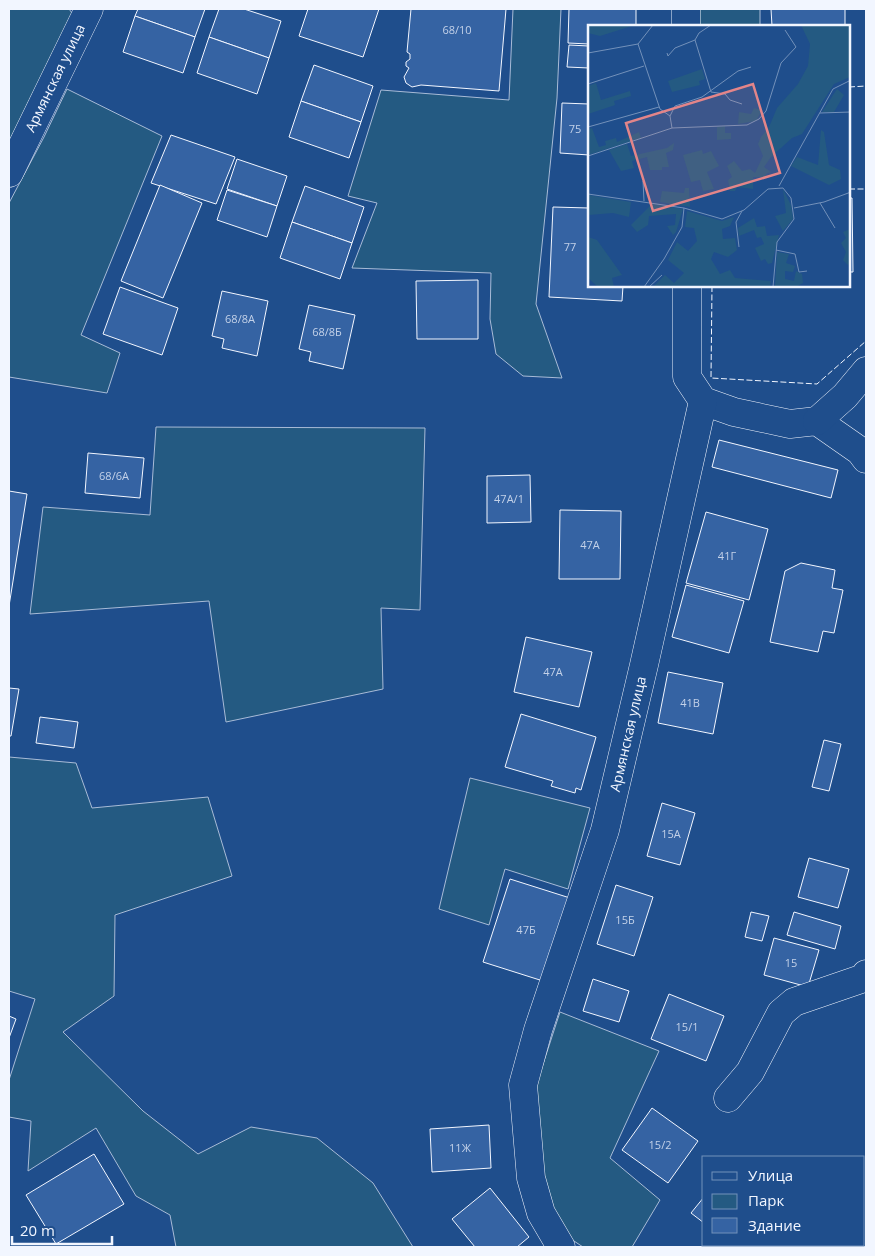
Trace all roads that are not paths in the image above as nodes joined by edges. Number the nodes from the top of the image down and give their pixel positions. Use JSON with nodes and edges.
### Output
{"nodes":[{"id":1,"x":89,"y":9,"type":"edge"},
{"id":2,"x":686,"y":9,"type":"edge"},
{"id":3,"x":686,"y":25,"type":"edge"},
{"id":4,"x":9,"y":173,"type":"edge"},
{"id":5,"x":687,"y":288,"type":"edge"},
{"id":6,"x":866,"y":371,"type":"edge"},
{"id":7,"x":703,"y":401,"type":"junction"},
{"id":8,"x":817,"y":421,"type":"junction"},
{"id":9,"x":866,"y":459,"type":"edge"},
{"id":10,"x":866,"y":974,"type":"edge"},
{"id":11,"x":728,"y":1098,"type":"dead end"},
{"id":12,"x":561,"y":1247,"type":"edge"}],
"edges":[{"from":1,"to":4,"type":"street","name":"Армянская улица"},
{"from":2,"to":3,"type":"street"},
{"from":5,"to":7,"type":"street"},
{"from":6,"to":8,"type":"street"},
{"from":7,"to":8,"type":"street"},
{"from":7,"to":12,"type":"street","name":"Армянская улица"},
{"from":8,"to":9,"type":"street"},
{"from":10,"to":11,"type":"street"}]}
